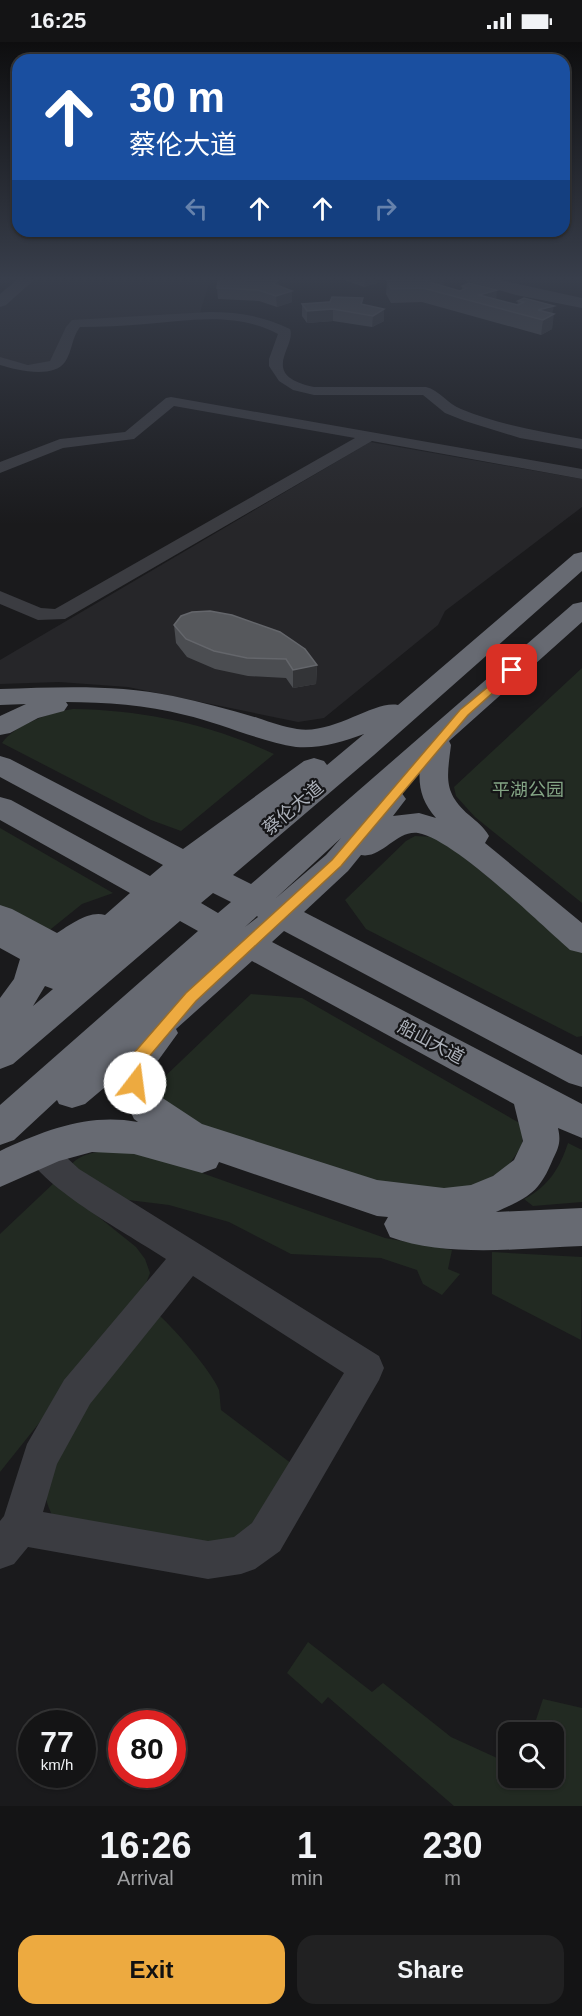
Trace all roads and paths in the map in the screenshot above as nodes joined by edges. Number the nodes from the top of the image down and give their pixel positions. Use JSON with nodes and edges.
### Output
{"nodes":[{"id":1,"x":60,"y":360,"type":"edge"},
{"id":2,"x":277,"y":360,"type":"edge"},
{"id":3,"x":0,"y":361,"type":"edge"},
{"id":4,"x":369,"y":436,"type":"junction"},
{"id":5,"x":582,"y":444,"type":"edge"},
{"id":6,"x":0,"y":468,"type":"edge"},
{"id":7,"x":582,"y":474,"type":"edge"},
{"id":8,"x":582,"y":559,"type":"edge"},
{"id":9,"x":0,"y":597,"type":"edge"},
{"id":10,"x":582,"y":609,"type":"edge"},
{"id":11,"x":456,"y":669,"type":"junction"},
{"id":12,"x":0,"y":697,"type":"edge"},
{"id":13,"x":396,"y":710,"type":"junction"},
{"id":14,"x":464,"y":713,"type":"junction"},
{"id":15,"x":0,"y":727,"type":"edge"},
{"id":16,"x":437,"y":745,"type":"junction"},
{"id":17,"x":0,"y":765,"type":"edge"},
{"id":18,"x":257,"y":806,"type":"junction"},
{"id":19,"x":0,"y":807,"type":"edge"},
{"id":20,"x":337,"y":863,"type":"junction"},
{"id":21,"x":138,"y":891,"type":"junction"},
{"id":22,"x":0,"y":917,"type":"edge"},
{"id":23,"x":582,"y":926,"type":"edge"},
{"id":24,"x":0,"y":932,"type":"edge"},
{"id":25,"x":582,"y":941,"type":"edge"},
{"id":26,"x":191,"y":997,"type":"junction"},
{"id":27,"x":0,"y":1023,"type":"edge"},
{"id":28,"x":0,"y":1034,"type":"edge"},
{"id":29,"x":582,"y":1049,"type":"edge"},
{"id":30,"x":541,"y":1050,"type":"junction"},
{"id":31,"x":0,"y":1054,"type":"edge"},
{"id":32,"x":582,"y":1072,"type":"edge"},
{"id":33,"x":531,"y":1096,"type":"junction"},
{"id":34,"x":582,"y":1122,"type":"edge"},
{"id":35,"x":0,"y":1129,"type":"edge"},
{"id":36,"x":0,"y":1150,"type":"edge"},
{"id":37,"x":40,"y":1152,"type":"junction"},
{"id":38,"x":0,"y":1170,"type":"edge"},
{"id":39,"x":582,"y":1227,"type":"edge"},
{"id":40,"x":189,"y":1256,"type":"junction"},
{"id":41,"x":10,"y":1539,"type":"edge"}],
"edges":[{"from":1,"to":3,"type":"street"},
{"from":2,"to":5,"type":"street"},
{"from":4,"to":6,"type":"street"},
{"from":4,"to":7,"type":"street"},
{"from":4,"to":9,"type":"street"},
{"from":8,"to":11,"type":"highway","name":"蔡伦大道"},
{"from":10,"to":14,"type":"highway"},
{"from":11,"to":13,"type":"highway"},
{"from":11,"to":31,"type":"highway","name":"蔡伦大道"},
{"from":12,"to":13,"type":"highway"},
{"from":13,"to":18,"type":"highway"},
{"from":14,"to":16,"type":"highway"},
{"from":14,"to":35,"type":"highway"},
{"from":15,"to":18,"type":"highway"},
{"from":16,"to":20,"type":"highway"},
{"from":16,"to":23,"type":"highway"},
{"from":17,"to":30,"type":"highway"},
{"from":18,"to":21,"type":"highway"},
{"from":19,"to":21,"type":"highway"},
{"from":20,"to":25,"type":"highway"},
{"from":20,"to":26,"type":"highway"},
{"from":21,"to":22,"type":"highway"},
{"from":21,"to":28,"type":"highway"},
{"from":21,"to":33,"type":"highway","name":"船山大道"},
{"from":24,"to":27,"type":"highway"},
{"from":26,"to":33,"type":"highway"},
{"from":26,"to":36,"type":"highway"},
{"from":29,"to":30,"type":"highway"},
{"from":30,"to":32,"type":"highway"},
{"from":33,"to":34,"type":"highway","name":"船山大道"},
{"from":37,"to":38,"type":"highway"},
{"from":37,"to":39,"type":"highway"},
{"from":37,"to":40,"type":"street"},
{"from":40,"to":41,"type":"street"},
{"from":40,"to":41,"type":"street"}]}
